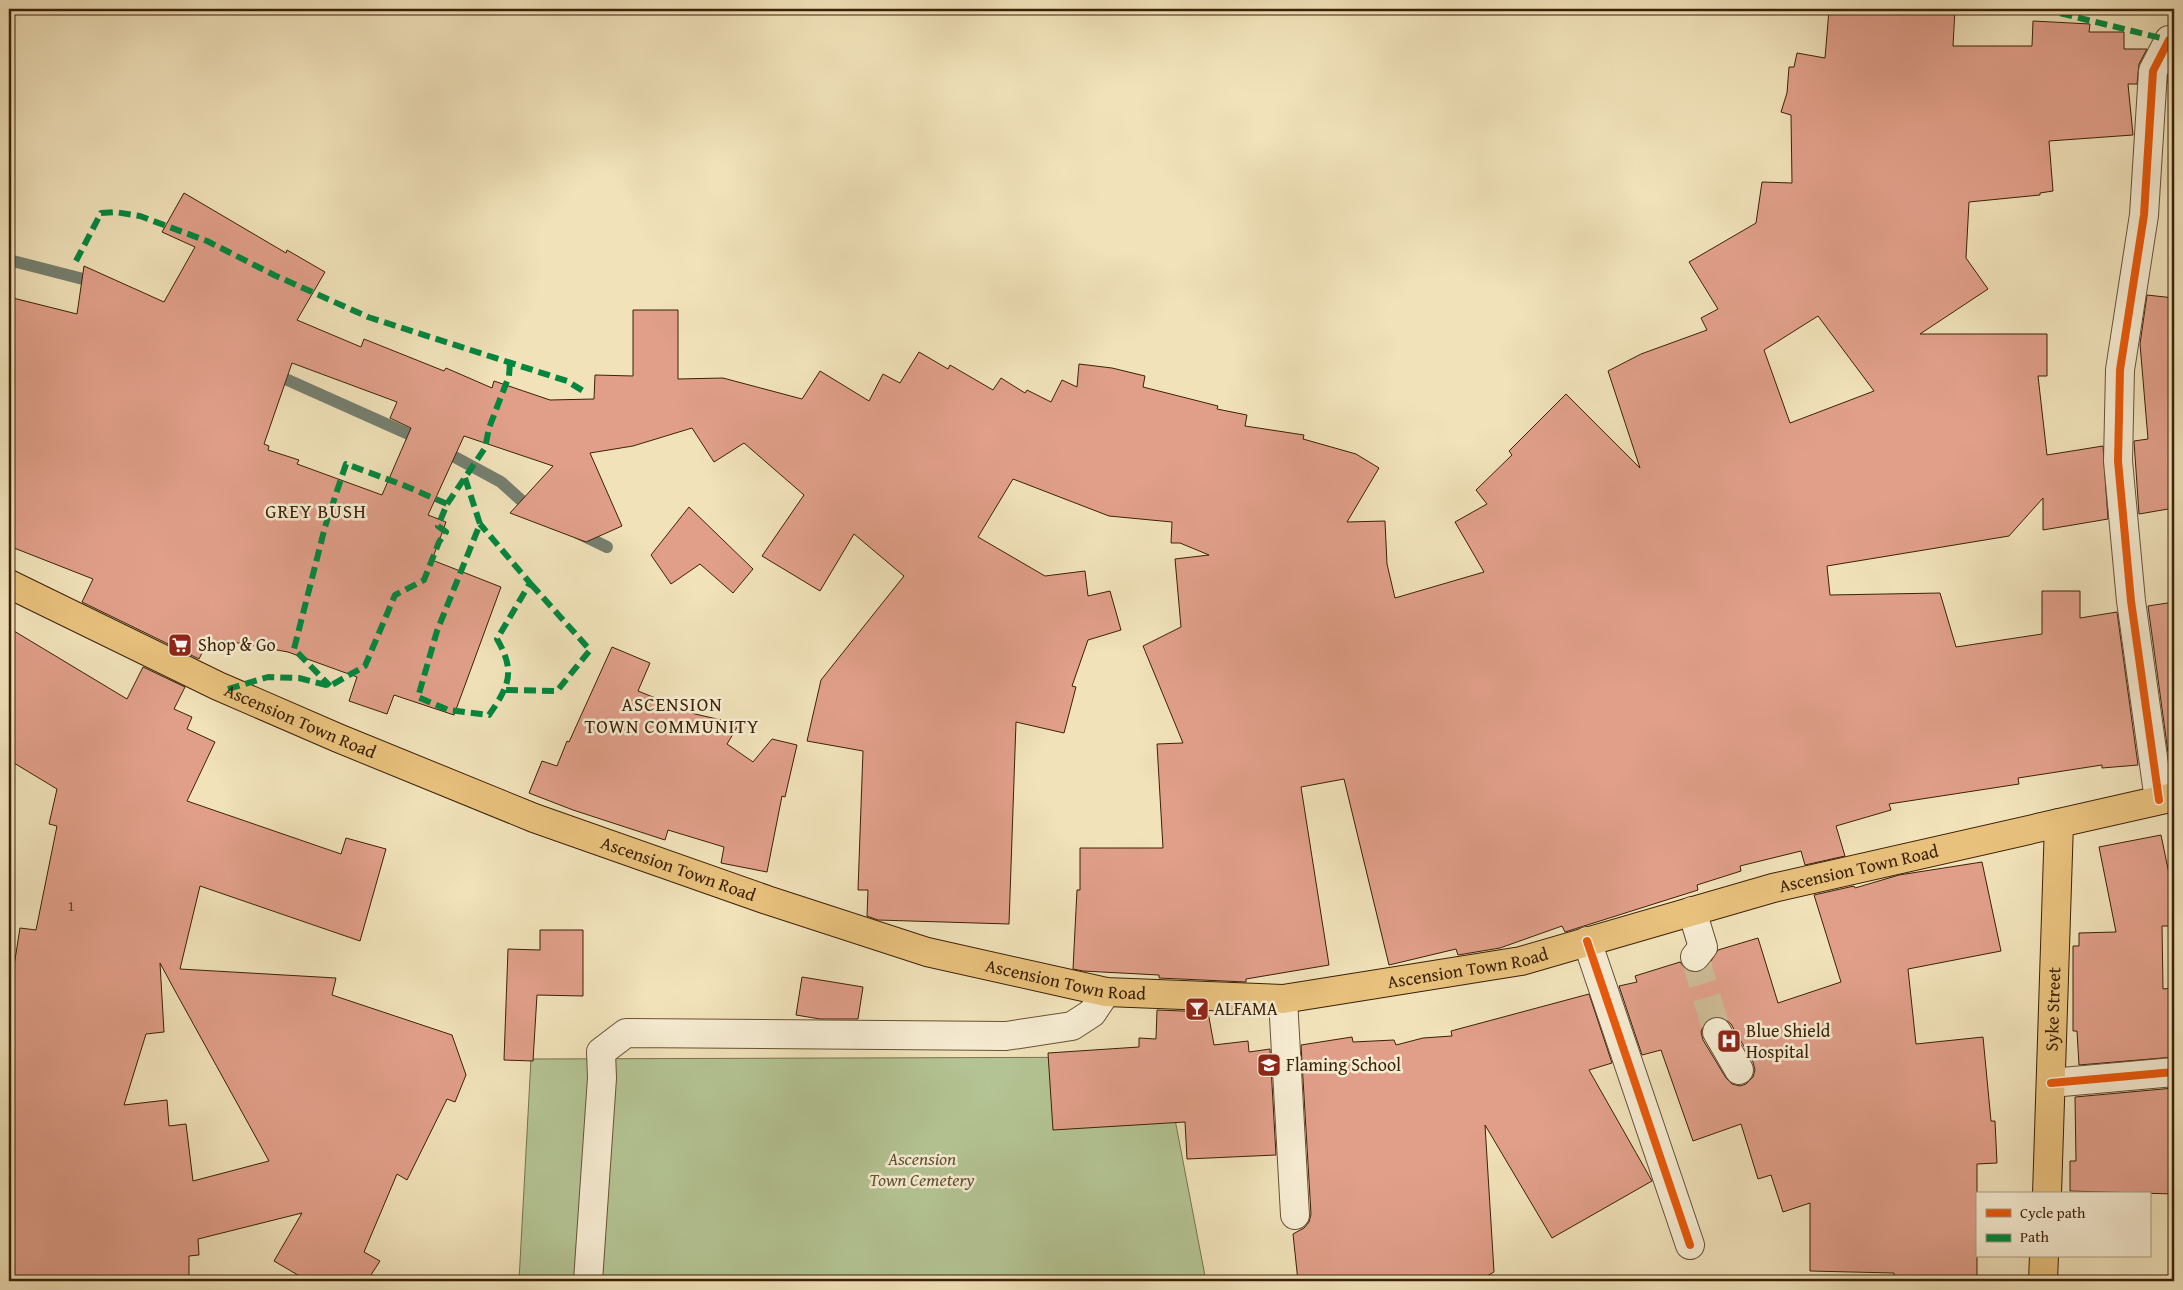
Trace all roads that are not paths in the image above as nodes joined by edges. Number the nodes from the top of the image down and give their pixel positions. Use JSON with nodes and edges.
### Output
{"nodes":[{"id":1,"x":2174,"y":40,"type":"edge"},
{"id":2,"x":9,"y":584,"type":"edge"},
{"id":3,"x":2167,"y":799,"type":"edge"},
{"id":4,"x":2059,"y":823,"type":"junction"},
{"id":5,"x":1692,"y":911,"type":"junction"},
{"id":6,"x":1586,"y":941,"type":"junction"},
{"id":7,"x":1695,"y":958,"type":"tunnel mouth"},
{"id":8,"x":1106,"y":992,"type":"junction"},
{"id":9,"x":1283,"y":999,"type":"junction"},
{"id":10,"x":1717,"y":1032,"type":"tunnel mouth"},
{"id":11,"x":1739,"y":1070,"type":"dead end"},
{"id":12,"x":2174,"y":1072,"type":"edge"},
{"id":13,"x":2051,"y":1083,"type":"junction"},
{"id":14,"x":2047,"y":1192,"type":"edge"},
{"id":15,"x":1295,"y":1215,"type":"dead end"},
{"id":16,"x":1690,"y":1244,"type":"dead end"},
{"id":17,"x":2044,"y":1258,"type":"edge"},
{"id":18,"x":588,"y":1281,"type":"edge"},
{"id":19,"x":2043,"y":1281,"type":"edge"}],
"edges":[{"from":1,"to":3,"type":"street"},
{"from":2,"to":8,"type":"main road","name":"Ascension Town Road"},
{"from":3,"to":4,"type":"main road","name":"Ascension Town Road"},
{"from":4,"to":5,"type":"main road","name":"Ascension Town Road"},
{"from":4,"to":13,"type":"main road","name":"Syke Street"},
{"from":5,"to":6,"type":"main road","name":"Ascension Town Road"},
{"from":5,"to":7,"type":"street"},
{"from":6,"to":9,"type":"main road","name":"Ascension Town Road"},
{"from":6,"to":16,"type":"street"},
{"from":8,"to":9,"type":"main road","name":"Ascension Town Road"},
{"from":8,"to":18,"type":"street"},
{"from":9,"to":15,"type":"street"},
{"from":10,"to":11,"type":"street"},
{"from":12,"to":13,"type":"street"},
{"from":13,"to":14,"type":"main road","name":"Syke Street"},
{"from":17,"to":19,"type":"main road"}]}
